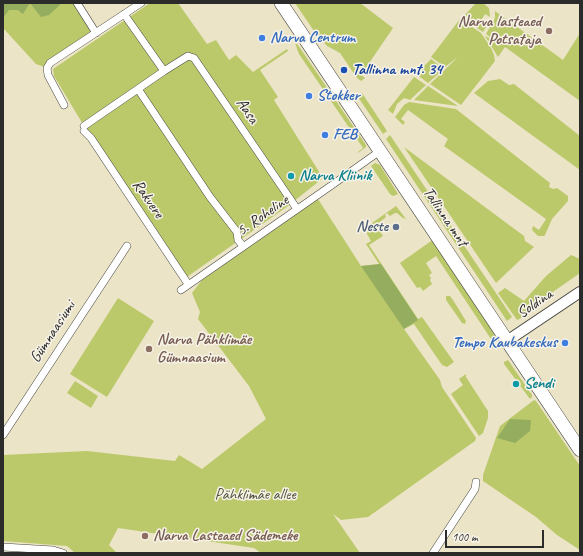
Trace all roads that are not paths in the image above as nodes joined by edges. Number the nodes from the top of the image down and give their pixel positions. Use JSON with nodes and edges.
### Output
{"nodes":[{"id":1,"x":77,"y":3,"type":"edge"},
{"id":2,"x":141,"y":3,"type":"edge"},
{"id":3,"x":281,"y":3,"type":"edge"},
{"id":4,"x":288,"y":3,"type":"edge"},
{"id":5,"x":124,"y":14,"type":"junction"},
{"id":6,"x":96,"y":33,"type":"junction"},
{"id":7,"x":164,"y":71,"type":"junction"},
{"id":8,"x":138,"y":89,"type":"junction"},
{"id":9,"x":64,"y":104,"type":"dead end"},
{"id":10,"x":84,"y":128,"type":"joint"},
{"id":11,"x":380,"y":151,"type":"junction"},
{"id":12,"x":297,"y":209,"type":"junction"},
{"id":13,"x":127,"y":246,"type":"dead end"},
{"id":14,"x":243,"y":246,"type":"junction"},
{"id":15,"x":188,"y":284,"type":"junction"},
{"id":16,"x":181,"y":290,"type":"dead end"},
{"id":17,"x":580,"y":292,"type":"edge"},
{"id":18,"x":510,"y":339,"type":"junction"},
{"id":19,"x":3,"y":435,"type":"edge"},
{"id":20,"x":580,"y":437,"type":"edge"},
{"id":21,"x":580,"y":450,"type":"edge"},
{"id":22,"x":476,"y":482,"type":"dead end"},
{"id":23,"x":3,"y":547,"type":"edge"},
{"id":24,"x":63,"y":553,"type":"edge"},
{"id":25,"x":433,"y":553,"type":"edge"}],
"edges":[{"from":1,"to":6,"type":"street"},
{"from":2,"to":5,"type":"street"},
{"from":3,"to":11,"type":"highway","name":"Tallinna mnt"},
{"from":4,"to":18,"type":"highway","name":"Tallinna mnt"},
{"from":5,"to":6,"type":"street"},
{"from":5,"to":7,"type":"street"},
{"from":6,"to":9,"type":"street"},
{"from":7,"to":8,"type":"street","name":"Aasa"},
{"from":7,"to":12,"type":"street","name":"Aasa"},
{"from":8,"to":10,"type":"street","name":"Aasa"},
{"from":8,"to":14,"type":"street"},
{"from":10,"to":15,"type":"street","name":"Rakvere"},
{"from":11,"to":12,"type":"street","name":"5. Roheline"},
{"from":11,"to":18,"type":"highway","name":"Tallinna mnt"},
{"from":12,"to":14,"type":"street","name":"5. Roheline"},
{"from":13,"to":19,"type":"street","name":"Gümnaasiumi"},
{"from":14,"to":15,"type":"street","name":"5. Roheline"},
{"from":15,"to":16,"type":"street","name":"5. Roheline"},
{"from":17,"to":18,"type":"street","name":"Soldina"},
{"from":18,"to":20,"type":"highway","name":"Tallinna mnt"},
{"from":18,"to":21,"type":"highway","name":"Tallinna mnt"},
{"from":22,"to":25,"type":"street"},
{"from":23,"to":24,"type":"street"}]}
